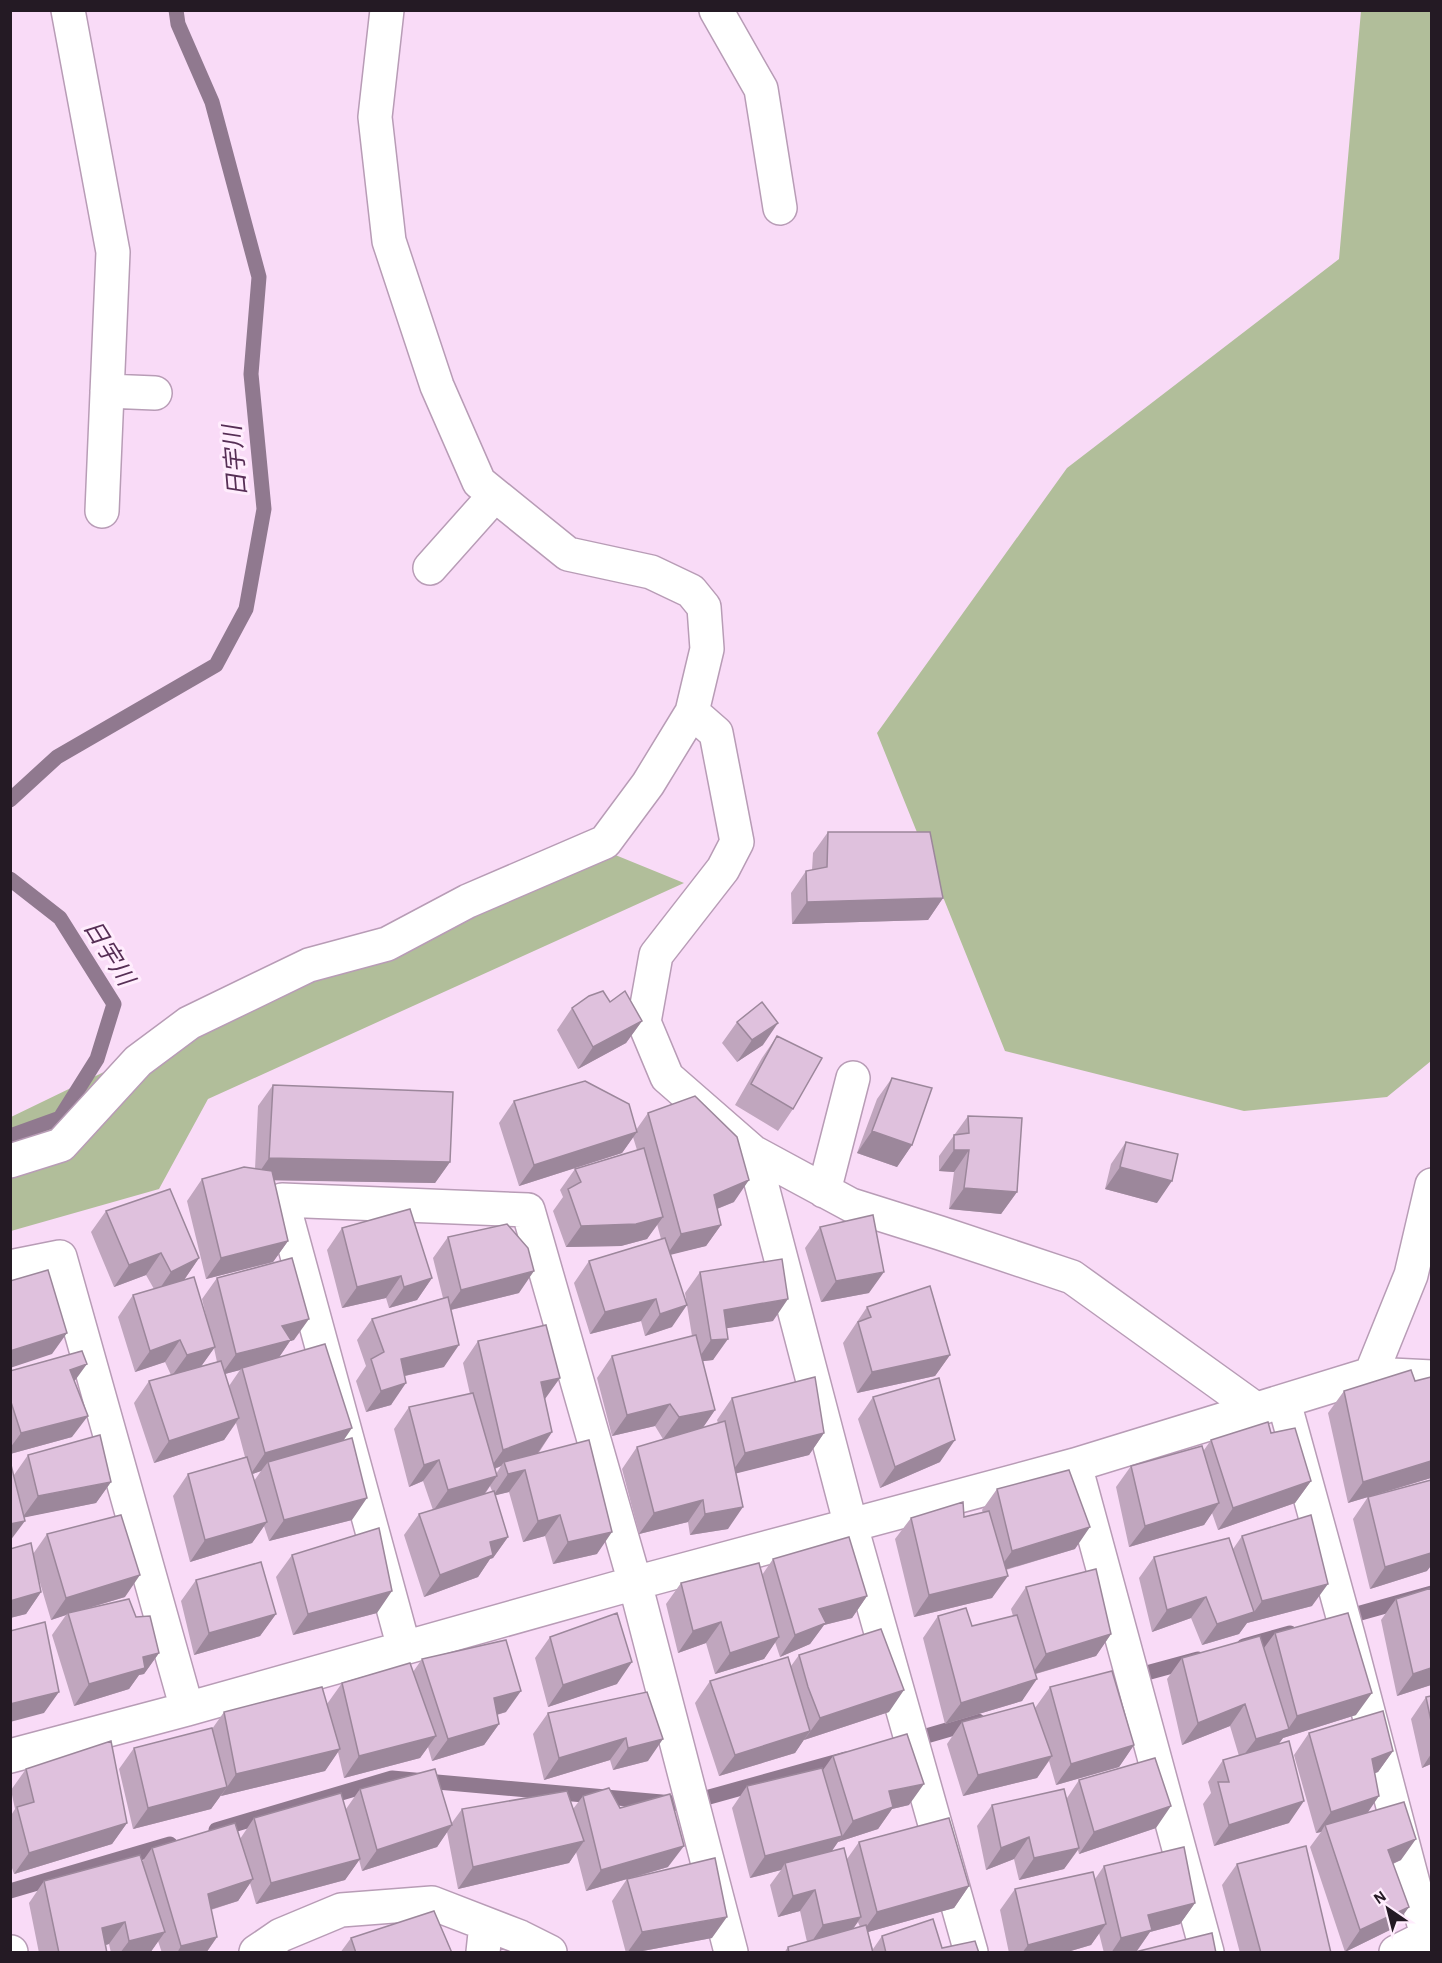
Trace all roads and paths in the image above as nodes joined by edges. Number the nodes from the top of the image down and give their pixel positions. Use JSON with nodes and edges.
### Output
{"nodes":[{"id":1,"x":68,"y":10,"type":"edge"},
{"id":2,"x":387,"y":10,"type":"edge"},
{"id":3,"x":716,"y":10,"type":"edge"},
{"id":4,"x":780,"y":208,"type":"dead end"},
{"id":5,"x":107,"y":391,"type":"junction"},
{"id":6,"x":155,"y":393,"type":"dead end"},
{"id":7,"x":495,"y":495,"type":"junction"},
{"id":8,"x":102,"y":511,"type":"dead end"},
{"id":9,"x":430,"y":568,"type":"dead end"},
{"id":10,"x":692,"y":712,"type":"junction"},
{"id":11,"x":853,"y":1078,"type":"dead end"},
{"id":12,"x":753,"y":1152,"type":"junction"},
{"id":13,"x":10,"y":1161,"type":"edge"},
{"id":14,"x":1431,"y":1185,"type":"edge"},
{"id":15,"x":824,"y":1191,"type":"junction"},
{"id":16,"x":10,"y":1268,"type":"edge"},
{"id":17,"x":1371,"y":1374,"type":"junction"},
{"id":18,"x":1431,"y":1377,"type":"edge"},
{"id":19,"x":1270,"y":1406,"type":"junction"},
{"id":20,"x":1075,"y":1466,"type":"junction"},
{"id":21,"x":851,"y":1526,"type":"junction"},
{"id":22,"x":635,"y":1582,"type":"junction"},
{"id":23,"x":404,"y":1648,"type":"junction"},
{"id":24,"x":188,"y":1709,"type":"junction"},
{"id":25,"x":10,"y":1755,"type":"edge"},
{"id":26,"x":1429,"y":1935,"type":"edge"},
{"id":27,"x":485,"y":1938,"type":"edge"},
{"id":28,"x":256,"y":1953,"type":"edge"},
{"id":29,"x":550,"y":1953,"type":"edge"},
{"id":30,"x":731,"y":1953,"type":"edge"},
{"id":31,"x":971,"y":1953,"type":"edge"},
{"id":32,"x":1207,"y":1953,"type":"edge"},
{"id":33,"x":1396,"y":1953,"type":"edge"}],
"edges":[{"from":1,"to":5,"type":"street"},
{"from":2,"to":7,"type":"street"},
{"from":3,"to":4,"type":"street"},
{"from":5,"to":6,"type":"street"},
{"from":5,"to":8,"type":"street"},
{"from":7,"to":9,"type":"street"},
{"from":7,"to":10,"type":"street"},
{"from":10,"to":12,"type":"street"},
{"from":10,"to":13,"type":"street"},
{"from":11,"to":15,"type":"street"},
{"from":12,"to":15,"type":"street"},
{"from":12,"to":21,"type":"street"},
{"from":14,"to":17,"type":"street"},
{"from":15,"to":19,"type":"street"},
{"from":16,"to":24,"type":"street"},
{"from":17,"to":18,"type":"street"},
{"from":17,"to":19,"type":"street"},
{"from":19,"to":20,"type":"street"},
{"from":19,"to":26,"type":"street"},
{"from":20,"to":21,"type":"street"},
{"from":20,"to":32,"type":"street"},
{"from":21,"to":22,"type":"street"},
{"from":21,"to":31,"type":"street"},
{"from":22,"to":23,"type":"street"},
{"from":22,"to":23,"type":"street"},
{"from":22,"to":30,"type":"street"},
{"from":23,"to":24,"type":"street"},
{"from":24,"to":25,"type":"street"},
{"from":26,"to":33,"type":"street"},
{"from":27,"to":28,"type":"street"},
{"from":27,"to":29,"type":"street"}]}
